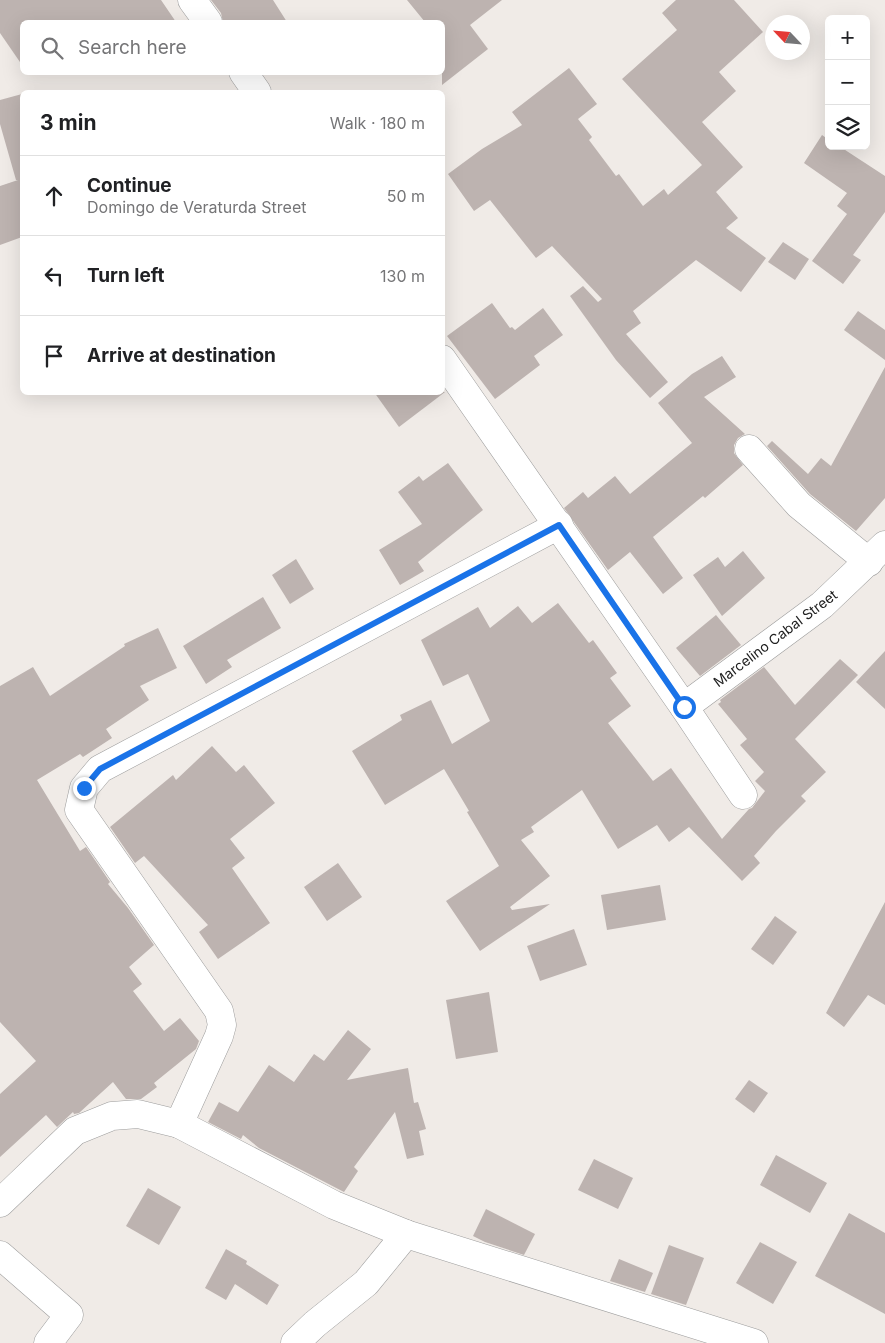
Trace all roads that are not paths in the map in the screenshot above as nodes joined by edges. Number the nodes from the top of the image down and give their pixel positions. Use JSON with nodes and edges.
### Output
{"nodes":[{"id":1,"x":192,"y":0,"type":"edge"},
{"id":2,"x":207,"y":20,"type":"edge"},
{"id":3,"x":245,"y":75,"type":"edge"},
{"id":4,"x":256,"y":90,"type":"edge"},
{"id":5,"x":445,"y":363,"type":"edge"},
{"id":6,"x":749,"y":449,"type":"dead end"},
{"id":7,"x":559,"y":525,"type":"junction"},
{"id":8,"x":877,"y":554,"type":"edge"},
{"id":9,"x":684,"y":707,"type":"junction"},
{"id":10,"x":743,"y":795,"type":"dead end"},
{"id":11,"x":179,"y":1124,"type":"junction"},
{"id":12,"x":0,"y":1203,"type":"edge"},
{"id":13,"x":406,"y":1234,"type":"junction"},
{"id":14,"x":0,"y":1255,"type":"edge"},
{"id":15,"x":48,"y":1343,"type":"edge"},
{"id":16,"x":295,"y":1343,"type":"edge"},
{"id":17,"x":754,"y":1343,"type":"edge"}],
"edges":[{"from":1,"to":2,"type":"street"},
{"from":3,"to":4,"type":"street"},
{"from":5,"to":7,"type":"street"},
{"from":6,"to":8,"type":"street"},
{"from":7,"to":9,"type":"street"},
{"from":7,"to":11,"type":"street"},
{"from":8,"to":9,"type":"street","name":"Marcelino Cabal Street"},
{"from":9,"to":10,"type":"street"},
{"from":11,"to":12,"type":"street"},
{"from":11,"to":13,"type":"street"},
{"from":13,"to":16,"type":"street"},
{"from":13,"to":17,"type":"street"},
{"from":14,"to":15,"type":"street"}]}
